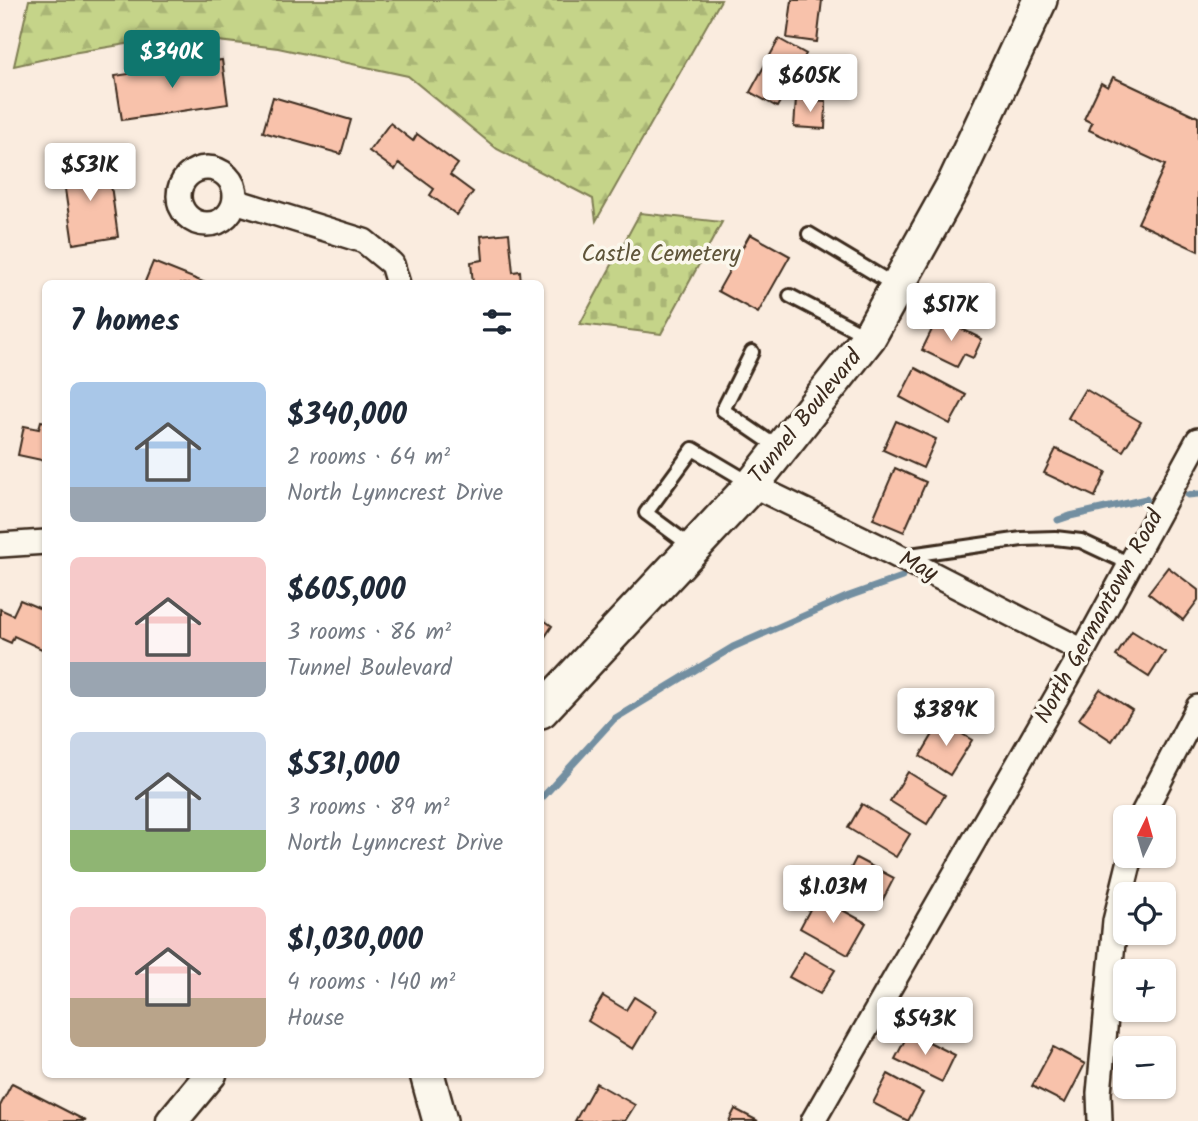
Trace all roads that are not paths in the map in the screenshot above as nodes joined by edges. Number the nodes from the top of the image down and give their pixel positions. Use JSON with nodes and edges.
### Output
{"nodes":[{"id":1,"x":1040,"y":0,"type":"edge"},
{"id":2,"x":235,"y":201,"type":"dead end"},
{"id":3,"x":809,"y":234,"type":"dead end"},
{"id":4,"x":397,"y":280,"type":"edge"},
{"id":5,"x":897,"y":286,"type":"junction"},
{"id":6,"x":790,"y":296,"type":"dead end"},
{"id":7,"x":869,"y":337,"type":"junction"},
{"id":8,"x":752,"y":352,"type":"dead end"},
{"id":9,"x":1198,"y":440,"type":"edge"},
{"id":10,"x":780,"y":450,"type":"junction"},
{"id":11,"x":752,"y":485,"type":"junction"},
{"id":12,"x":42,"y":542,"type":"edge"},
{"id":13,"x":0,"y":545,"type":"edge"},
{"id":14,"x":693,"y":548,"type":"junction"},
{"id":15,"x":899,"y":557,"type":"junction"},
{"id":16,"x":1130,"y":564,"type":"junction"},
{"id":17,"x":1083,"y":651,"type":"junction"},
{"id":18,"x":1198,"y":707,"type":"edge"},
{"id":19,"x":544,"y":708,"type":"edge"},
{"id":20,"x":1147,"y":805,"type":"edge"},
{"id":21,"x":1128,"y":868,"type":"edge"},
{"id":22,"x":215,"y":1078,"type":"edge"},
{"id":23,"x":429,"y":1078,"type":"edge"},
{"id":24,"x":181,"y":1111,"type":"edge"},
{"id":25,"x":440,"y":1121,"type":"edge"},
{"id":26,"x":813,"y":1121,"type":"edge"},
{"id":27,"x":1100,"y":1121,"type":"edge"}],
"edges":[{"from":1,"to":5,"type":"main road","name":"Tunnel Boulevard"},
{"from":2,"to":4,"type":"street"},
{"from":3,"to":5,"type":"lane"},
{"from":5,"to":7,"type":"main road","name":"Tunnel Boulevard"},
{"from":6,"to":7,"type":"lane"},
{"from":7,"to":10,"type":"main road","name":"Tunnel Boulevard"},
{"from":8,"to":10,"type":"lane"},
{"from":9,"to":16,"type":"street","name":"North Germantown Road"},
{"from":10,"to":11,"type":"main road","name":"Tunnel Boulevard"},
{"from":11,"to":14,"type":"main road","name":"Tunnel Boulevard"},
{"from":11,"to":14,"type":"lane"},
{"from":11,"to":15,"type":"street","name":"May"},
{"from":12,"to":13,"type":"street"},
{"from":14,"to":19,"type":"main road","name":"Tunnel Boulevard"},
{"from":15,"to":16,"type":"lane"},
{"from":15,"to":17,"type":"street","name":"May"},
{"from":16,"to":17,"type":"street","name":"North Germantown Road"},
{"from":17,"to":26,"type":"street","name":"North Germantown Road"},
{"from":18,"to":20,"type":"street"},
{"from":21,"to":27,"type":"street"},
{"from":22,"to":24,"type":"street"},
{"from":23,"to":25,"type":"main road"}]}
